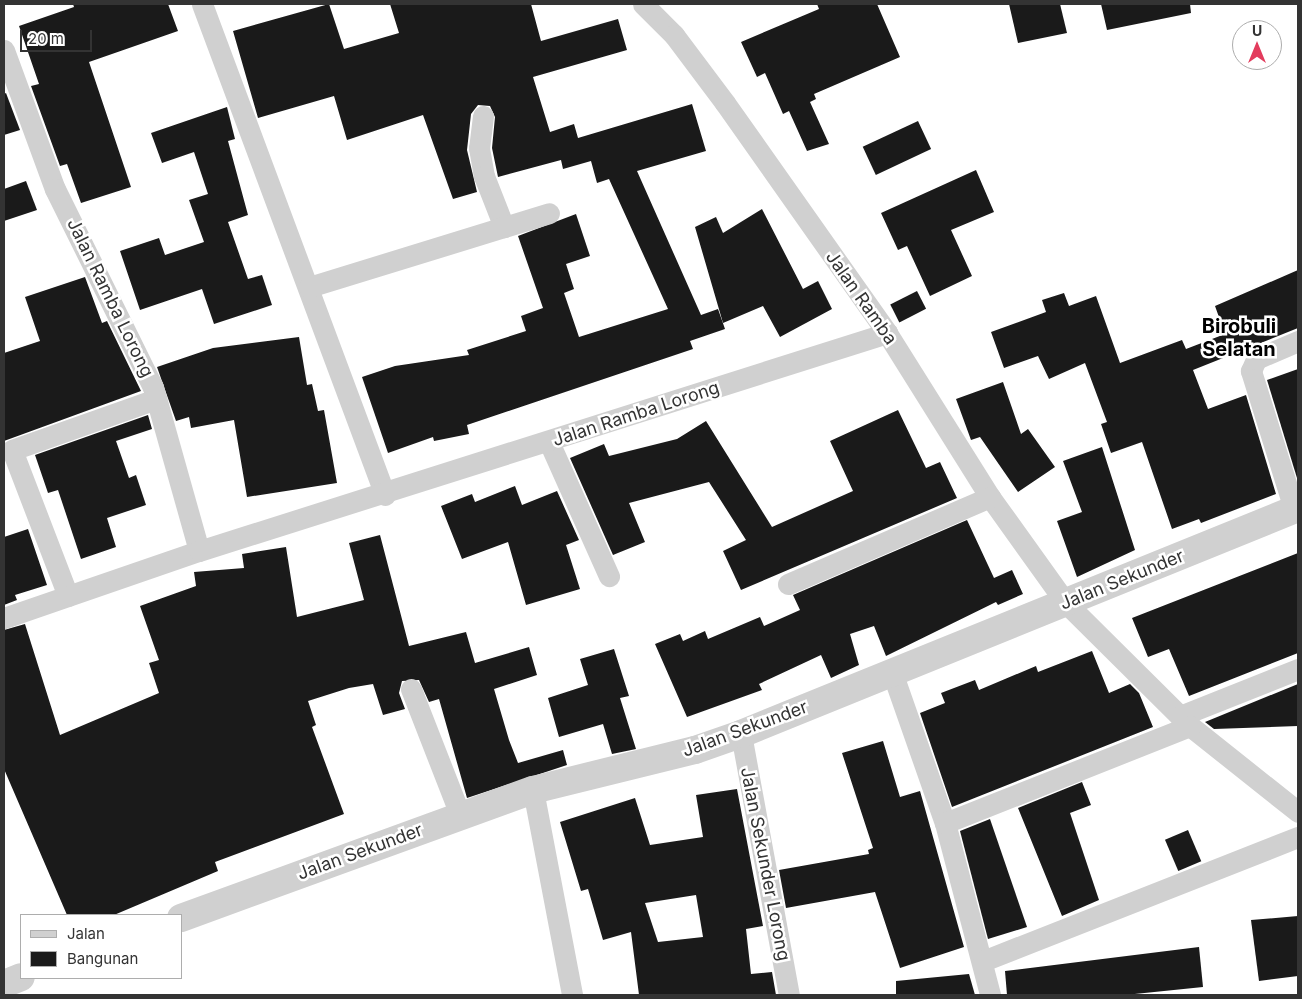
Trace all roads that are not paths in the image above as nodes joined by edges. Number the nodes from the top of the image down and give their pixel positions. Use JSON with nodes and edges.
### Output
{"nodes":[{"id":1,"x":202,"y":4,"type":"edge"},
{"id":2,"x":643,"y":4,"type":"edge"},
{"id":3,"x":4,"y":50,"type":"edge"},
{"id":4,"x":483,"y":116,"type":"dead end"},
{"id":5,"x":549,"y":213,"type":"dead end"},
{"id":6,"x":504,"y":227,"type":"junction"},
{"id":7,"x":309,"y":287,"type":"junction"},
{"id":8,"x":887,"y":333,"type":"junction"},
{"id":9,"x":1298,"y":341,"type":"edge"},
{"id":10,"x":156,"y":399,"type":"junction"},
{"id":11,"x":549,"y":442,"type":"junction"},
{"id":12,"x":385,"y":494,"type":"junction"},
{"id":13,"x":990,"y":496,"type":"junction"},
{"id":14,"x":1296,"y":508,"type":"edge"},
{"id":15,"x":199,"y":551,"type":"junction"},
{"id":16,"x":609,"y":576,"type":"dead end"},
{"id":17,"x":788,"y":584,"type":"dead end"},
{"id":18,"x":68,"y":596,"type":"junction"},
{"id":19,"x":1066,"y":603,"type":"junction"},
{"id":20,"x":4,"y":618,"type":"edge"},
{"id":21,"x":1298,"y":669,"type":"edge"},
{"id":22,"x":892,"y":672,"type":"junction"},
{"id":23,"x":412,"y":689,"type":"dead end"},
{"id":24,"x":1185,"y":721,"type":"junction"},
{"id":25,"x":740,"y":734,"type":"junction"},
{"id":26,"x":533,"y":790,"type":"junction"},
{"id":27,"x":1298,"y":812,"type":"edge"},
{"id":28,"x":460,"y":815,"type":"junction"},
{"id":29,"x":945,"y":823,"type":"junction"},
{"id":30,"x":1298,"y":837,"type":"edge"},
{"id":31,"x":182,"y":918,"type":"edge"},
{"id":32,"x":983,"y":960,"type":"junction"},
{"id":33,"x":20,"y":977,"type":"edge"},
{"id":34,"x":4,"y":984,"type":"edge"},
{"id":35,"x":572,"y":995,"type":"edge"},
{"id":36,"x":790,"y":995,"type":"edge"},
{"id":37,"x":990,"y":995,"type":"edge"}],
"edges":[{"from":1,"to":7,"type":"street"},
{"from":2,"to":8,"type":"street","name":"Jalan Ramba"},
{"from":3,"to":10,"type":"street","name":"Jalan Ramba Lorong"},
{"from":4,"to":6,"type":"street"},
{"from":5,"to":6,"type":"street"},
{"from":6,"to":7,"type":"street"},
{"from":7,"to":12,"type":"street"},
{"from":8,"to":11,"type":"street","name":"Jalan Ramba Lorong"},
{"from":8,"to":13,"type":"street","name":"Jalan Ramba"},
{"from":9,"to":14,"type":"street"},
{"from":10,"to":15,"type":"street","name":"Jalan Ramba Lorong"},
{"from":10,"to":18,"type":"street"},
{"from":11,"to":12,"type":"street","name":"Jalan Ramba Lorong"},
{"from":11,"to":16,"type":"street"},
{"from":12,"to":15,"type":"street","name":"Jalan Ramba Lorong"},
{"from":13,"to":17,"type":"street"},
{"from":13,"to":19,"type":"street","name":"Jalan Ramba"},
{"from":14,"to":19,"type":"street","name":"Jalan Sekunder"},
{"from":15,"to":18,"type":"street","name":"Jalan Ramba Lorong"},
{"from":18,"to":20,"type":"street","name":"Jalan Ramba Lorong"},
{"from":19,"to":22,"type":"street","name":"Jalan Sekunder"},
{"from":19,"to":24,"type":"street"},
{"from":21,"to":24,"type":"street"},
{"from":22,"to":25,"type":"street","name":"Jalan Sekunder"},
{"from":22,"to":29,"type":"street"},
{"from":23,"to":28,"type":"street"},
{"from":24,"to":27,"type":"street"},
{"from":24,"to":29,"type":"street"},
{"from":25,"to":26,"type":"street","name":"Jalan Sekunder"},
{"from":25,"to":36,"type":"street","name":"Jalan Sekunder Lorong"},
{"from":26,"to":28,"type":"street","name":"Jalan Sekunder"},
{"from":26,"to":35,"type":"street"},
{"from":28,"to":31,"type":"street","name":"Jalan Sekunder"},
{"from":29,"to":32,"type":"street"},
{"from":30,"to":32,"type":"street"},
{"from":32,"to":37,"type":"street"},
{"from":33,"to":34,"type":"street"}]}
